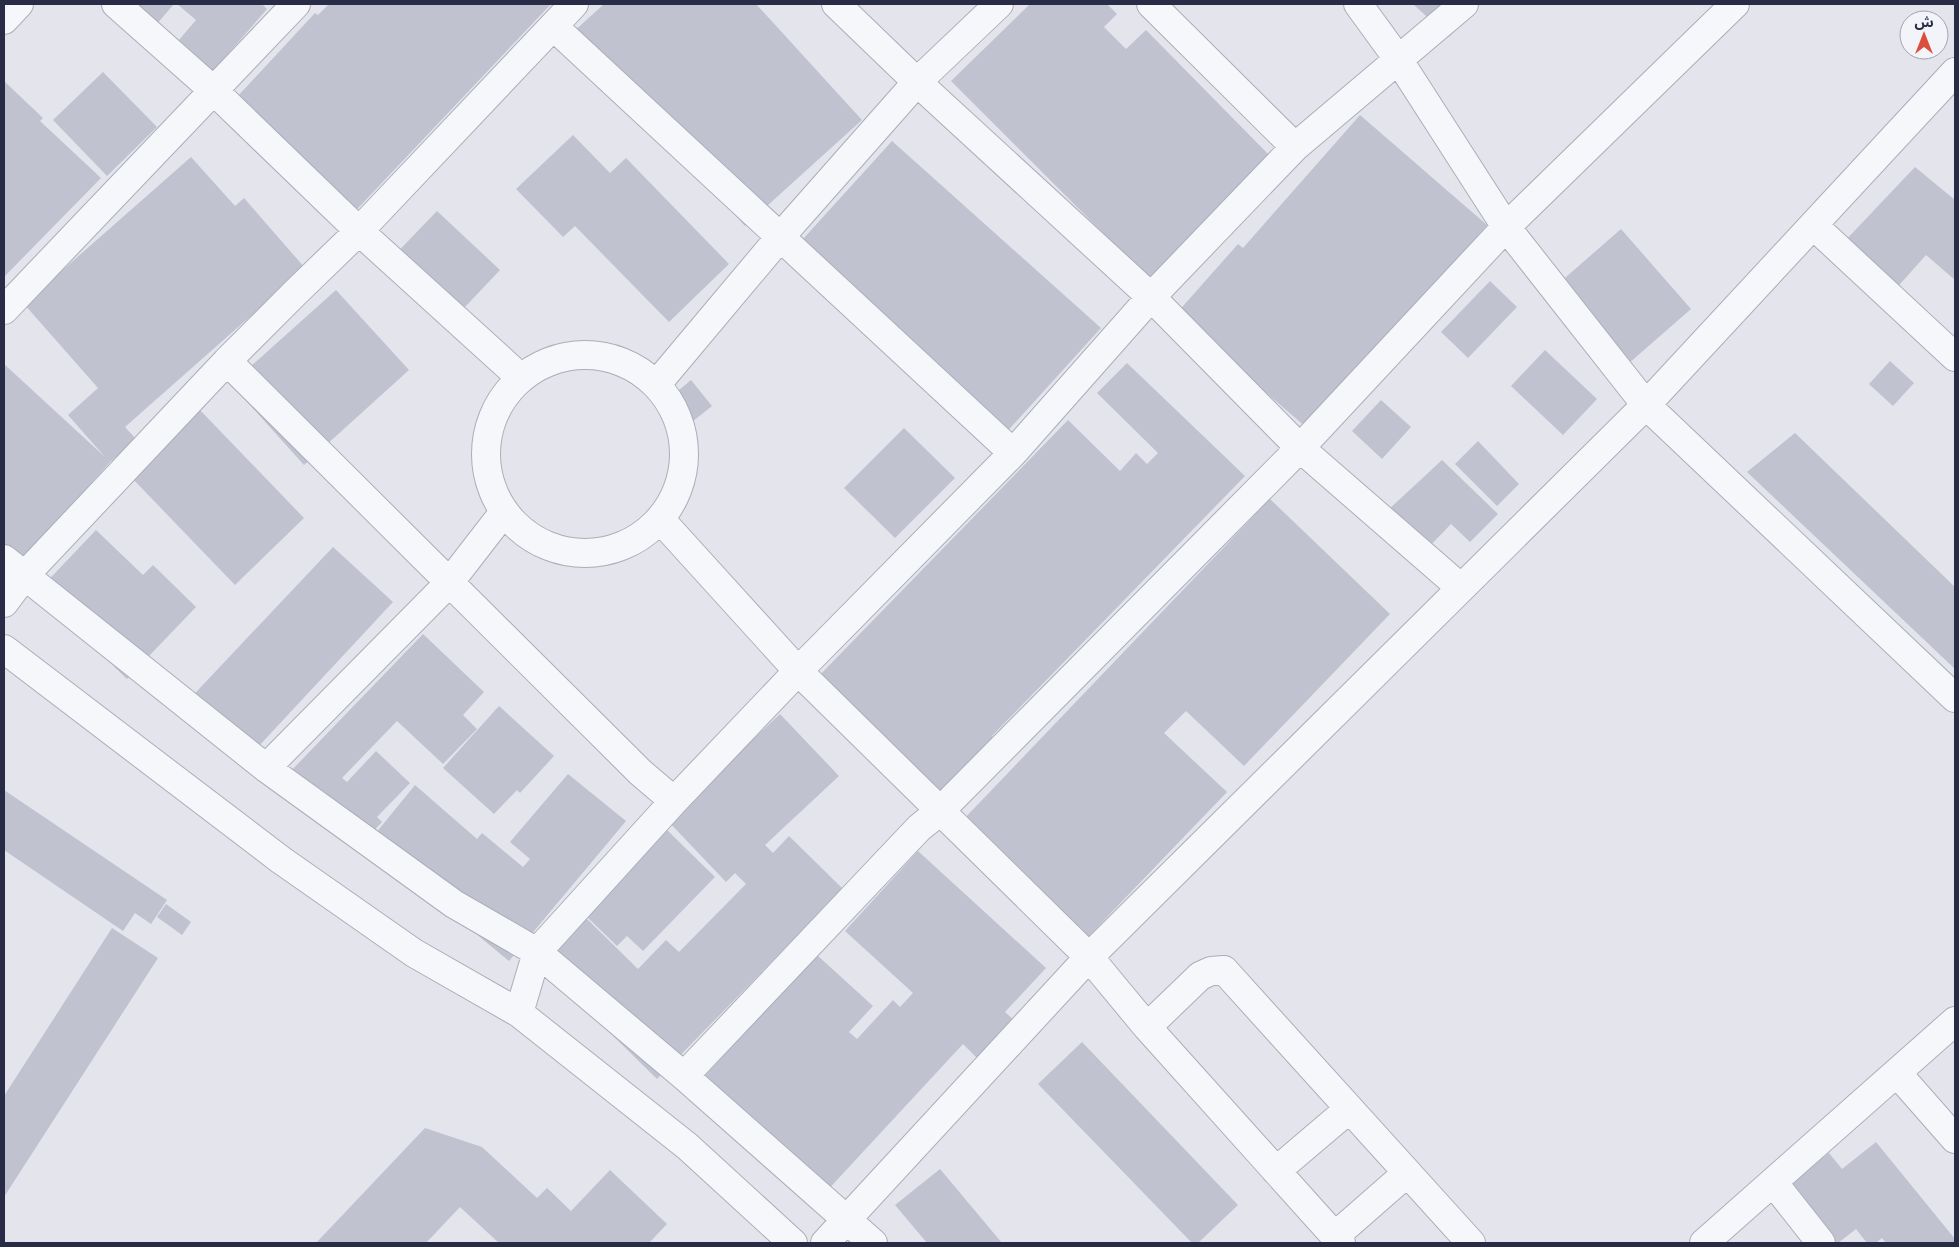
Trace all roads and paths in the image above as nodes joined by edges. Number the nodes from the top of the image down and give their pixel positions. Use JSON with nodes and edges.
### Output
{"nodes":[{"id":1,"x":19,"y":4,"type":"edge"},
{"id":2,"x":116,"y":4,"type":"edge"},
{"id":3,"x":296,"y":4,"type":"edge"},
{"id":4,"x":574,"y":4,"type":"edge"},
{"id":5,"x":836,"y":4,"type":"edge"},
{"id":6,"x":999,"y":4,"type":"edge"},
{"id":7,"x":1151,"y":4,"type":"edge"},
{"id":8,"x":1358,"y":4,"type":"edge"},
{"id":9,"x":1464,"y":4,"type":"edge"},
{"id":10,"x":1735,"y":4,"type":"edge"},
{"id":11,"x":4,"y":20,"type":"edge"},
{"id":12,"x":553,"y":26,"type":"junction"},
{"id":13,"x":1398,"y":60,"type":"junction"},
{"id":14,"x":917,"y":82,"type":"junction"},
{"id":15,"x":1950,"y":88,"type":"edge"},
{"id":16,"x":212,"y":90,"type":"junction"},
{"id":17,"x":1295,"y":147,"type":"junction"},
{"id":18,"x":1813,"y":225,"type":"junction"},
{"id":19,"x":1506,"y":227,"type":"junction"},
{"id":20,"x":359,"y":231,"type":"junction"},
{"id":21,"x":781,"y":236,"type":"junction"},
{"id":22,"x":1151,"y":297,"type":"junction"},
{"id":23,"x":4,"y":310,"type":"edge"},
{"id":24,"x":498,"y":357,"type":"junction"},
{"id":25,"x":1955,"y":357,"type":"edge"},
{"id":26,"x":227,"y":361,"type":"junction"},
{"id":27,"x":520,"y":378,"type":"junction"},
{"id":28,"x":656,"y":385,"type":"junction"},
{"id":29,"x":501,"y":400,"type":"junction"},
{"id":30,"x":1646,"y":405,"type":"junction"},
{"id":31,"x":1300,"y":448,"type":"junction"},
{"id":32,"x":1013,"y":454,"type":"junction"},
{"id":33,"x":504,"y":512,"type":"junction"},
{"id":34,"x":660,"y":519,"type":"junction"},
{"id":35,"x":14,"y":567,"type":"edge"},
{"id":36,"x":449,"y":583,"type":"junction"},
{"id":37,"x":1461,"y":588,"type":"junction"},
{"id":38,"x":4,"y":603,"type":"edge"},
{"id":39,"x":4,"y":649,"type":"edge"},
{"id":40,"x":798,"y":671,"type":"junction"},
{"id":41,"x":1955,"y":698,"type":"edge"},
{"id":42,"x":266,"y":768,"type":"junction"},
{"id":43,"x":674,"y":801,"type":"junction"},
{"id":44,"x":940,"y":811,"type":"junction"},
{"id":45,"x":537,"y":952,"type":"junction"},
{"id":46,"x":1089,"y":957,"type":"junction"},
{"id":47,"x":519,"y":1013,"type":"junction"},
{"id":48,"x":1955,"y":1021,"type":"edge"},
{"id":49,"x":1147,"y":1027,"type":"junction"},
{"id":50,"x":1897,"y":1073,"type":"junction"},
{"id":51,"x":684,"y":1076,"type":"junction"},
{"id":52,"x":1349,"y":1109,"type":"junction"},
{"id":53,"x":1955,"y":1139,"type":"edge"},
{"id":54,"x":1276,"y":1171,"type":"junction"},
{"id":55,"x":1407,"y":1173,"type":"junction"},
{"id":56,"x":1773,"y":1182,"type":"junction"},
{"id":57,"x":847,"y":1219,"type":"junction"},
{"id":58,"x":1338,"y":1240,"type":"edge"},
{"id":59,"x":792,"y":1243,"type":"edge"},
{"id":60,"x":825,"y":1243,"type":"edge"},
{"id":61,"x":873,"y":1243,"type":"edge"},
{"id":62,"x":1471,"y":1243,"type":"edge"},
{"id":63,"x":1704,"y":1243,"type":"edge"},
{"id":64,"x":1821,"y":1243,"type":"edge"}],
"edges":[{"from":1,"to":11,"type":"street"},
{"from":2,"to":16,"type":"street"},
{"from":3,"to":16,"type":"street"},
{"from":4,"to":12,"type":"street"},
{"from":5,"to":14,"type":"street"},
{"from":6,"to":14,"type":"street"},
{"from":7,"to":17,"type":"street"},
{"from":8,"to":13,"type":"street"},
{"from":9,"to":13,"type":"street"},
{"from":10,"to":19,"type":"street"},
{"from":12,"to":20,"type":"street"},
{"from":12,"to":21,"type":"street"},
{"from":13,"to":17,"type":"street"},
{"from":13,"to":19,"type":"street"},
{"from":14,"to":21,"type":"street"},
{"from":14,"to":22,"type":"street"},
{"from":15,"to":18,"type":"street"},
{"from":16,"to":20,"type":"street"},
{"from":16,"to":23,"type":"street"},
{"from":17,"to":22,"type":"street"},
{"from":18,"to":25,"type":"street"},
{"from":18,"to":30,"type":"street"},
{"from":19,"to":30,"type":"street"},
{"from":19,"to":31,"type":"street"},
{"from":20,"to":24,"type":"street"},
{"from":20,"to":26,"type":"street"},
{"from":21,"to":28,"type":"street"},
{"from":21,"to":32,"type":"street"},
{"from":22,"to":31,"type":"street"},
{"from":22,"to":32,"type":"street"},
{"from":24,"to":27,"type":"street"},
{"from":24,"to":29,"type":"street"},
{"from":26,"to":35,"type":"street"},
{"from":26,"to":36,"type":"street"},
{"from":27,"to":28,"type":"street"},
{"from":27,"to":29,"type":"street"},
{"from":28,"to":34,"type":"street"},
{"from":29,"to":33,"type":"street"},
{"from":30,"to":37,"type":"street"},
{"from":30,"to":41,"type":"street"},
{"from":31,"to":37,"type":"street"},
{"from":31,"to":44,"type":"street"},
{"from":32,"to":40,"type":"street"},
{"from":33,"to":34,"type":"street"},
{"from":33,"to":36,"type":"street"},
{"from":34,"to":40,"type":"street"},
{"from":35,"to":38,"type":"street"},
{"from":35,"to":42,"type":"street"},
{"from":36,"to":42,"type":"street"},
{"from":36,"to":43,"type":"street"},
{"from":37,"to":46,"type":"street"},
{"from":39,"to":47,"type":"street"},
{"from":40,"to":43,"type":"street"},
{"from":40,"to":44,"type":"street"},
{"from":42,"to":45,"type":"street"},
{"from":43,"to":45,"type":"street"},
{"from":44,"to":46,"type":"street"},
{"from":44,"to":51,"type":"street"},
{"from":45,"to":47,"type":"street"},
{"from":45,"to":51,"type":"street"},
{"from":46,"to":49,"type":"street"},
{"from":46,"to":57,"type":"street"},
{"from":47,"to":59,"type":"street"},
{"from":48,"to":50,"type":"street"},
{"from":49,"to":52,"type":"street"},
{"from":49,"to":54,"type":"street"},
{"from":50,"to":53,"type":"street"},
{"from":50,"to":56,"type":"street"},
{"from":51,"to":57,"type":"street"},
{"from":52,"to":54,"type":"street"},
{"from":52,"to":55,"type":"street"},
{"from":54,"to":58,"type":"street"},
{"from":55,"to":58,"type":"street"},
{"from":55,"to":62,"type":"street"},
{"from":56,"to":63,"type":"street"},
{"from":56,"to":64,"type":"street"},
{"from":57,"to":60,"type":"street"},
{"from":57,"to":61,"type":"street"}]}
